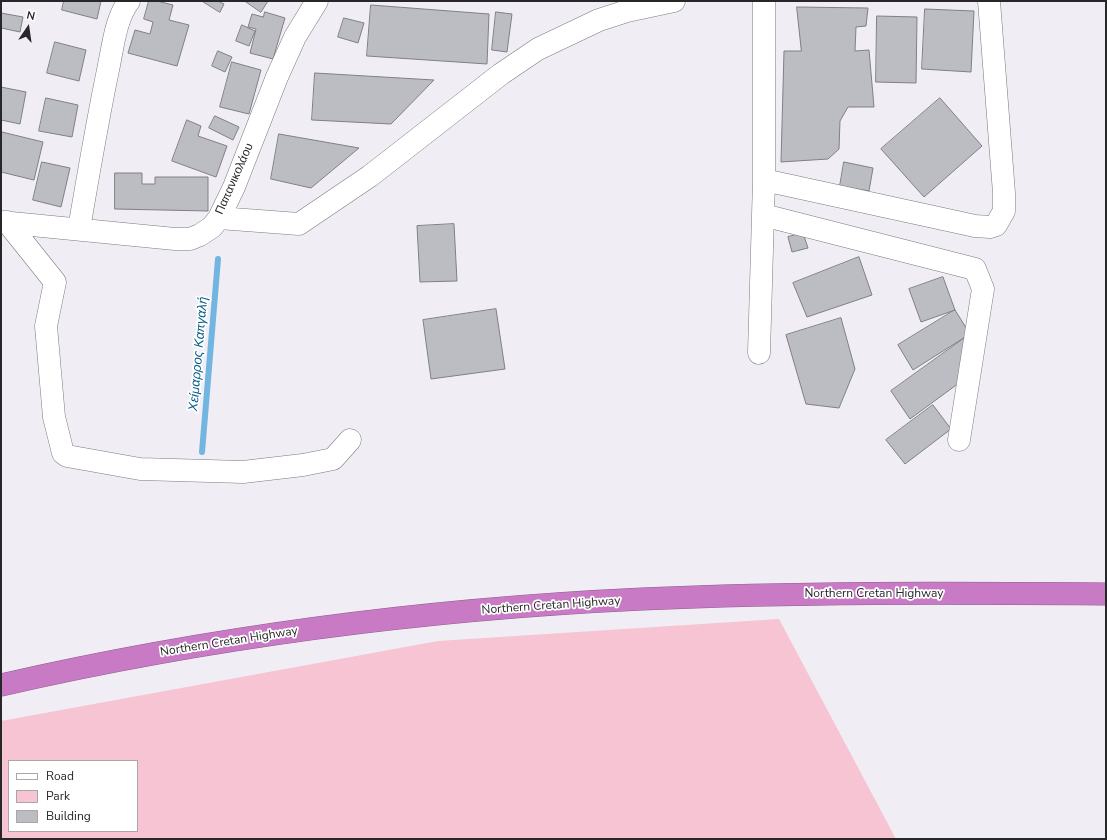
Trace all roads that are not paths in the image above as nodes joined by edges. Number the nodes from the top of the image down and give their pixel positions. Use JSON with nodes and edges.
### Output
{"nodes":[{"id":1,"x":129,"y":1,"type":"edge"},
{"id":2,"x":674,"y":1,"type":"edge"},
{"id":3,"x":764,"y":1,"type":"edge"},
{"id":4,"x":989,"y":1,"type":"edge"},
{"id":5,"x":314,"y":2,"type":"edge"},
{"id":6,"x":764,"y":180,"type":"junction"},
{"id":7,"x":763,"y":215,"type":"junction"},
{"id":8,"x":219,"y":218,"type":"junction"},
{"id":9,"x":4,"y":222,"type":"edge"},
{"id":10,"x":79,"y":229,"type":"junction"},
{"id":11,"x":759,"y":353,"type":"dead end"},
{"id":12,"x":350,"y":440,"type":"dead end"},
{"id":13,"x":959,"y":440,"type":"dead end"},
{"id":14,"x":1106,"y":594,"type":"edge"},
{"id":15,"x":1,"y":684,"type":"edge"}],
"edges":[{"from":1,"to":10,"type":"street"},
{"from":2,"to":8,"type":"street"},
{"from":3,"to":6,"type":"street"},
{"from":4,"to":6,"type":"street"},
{"from":5,"to":8,"type":"street","name":"Παπανικολάου"},
{"from":6,"to":7,"type":"street"},
{"from":7,"to":11,"type":"street"},
{"from":7,"to":13,"type":"street"},
{"from":8,"to":10,"type":"street","name":"Παπανικολάου"},
{"from":9,"to":10,"type":"street","name":"Παπανικολάου"},
{"from":9,"to":12,"type":"street"},
{"from":14,"to":15,"type":"highway","name":"Northern Cretan Highway"}]}
